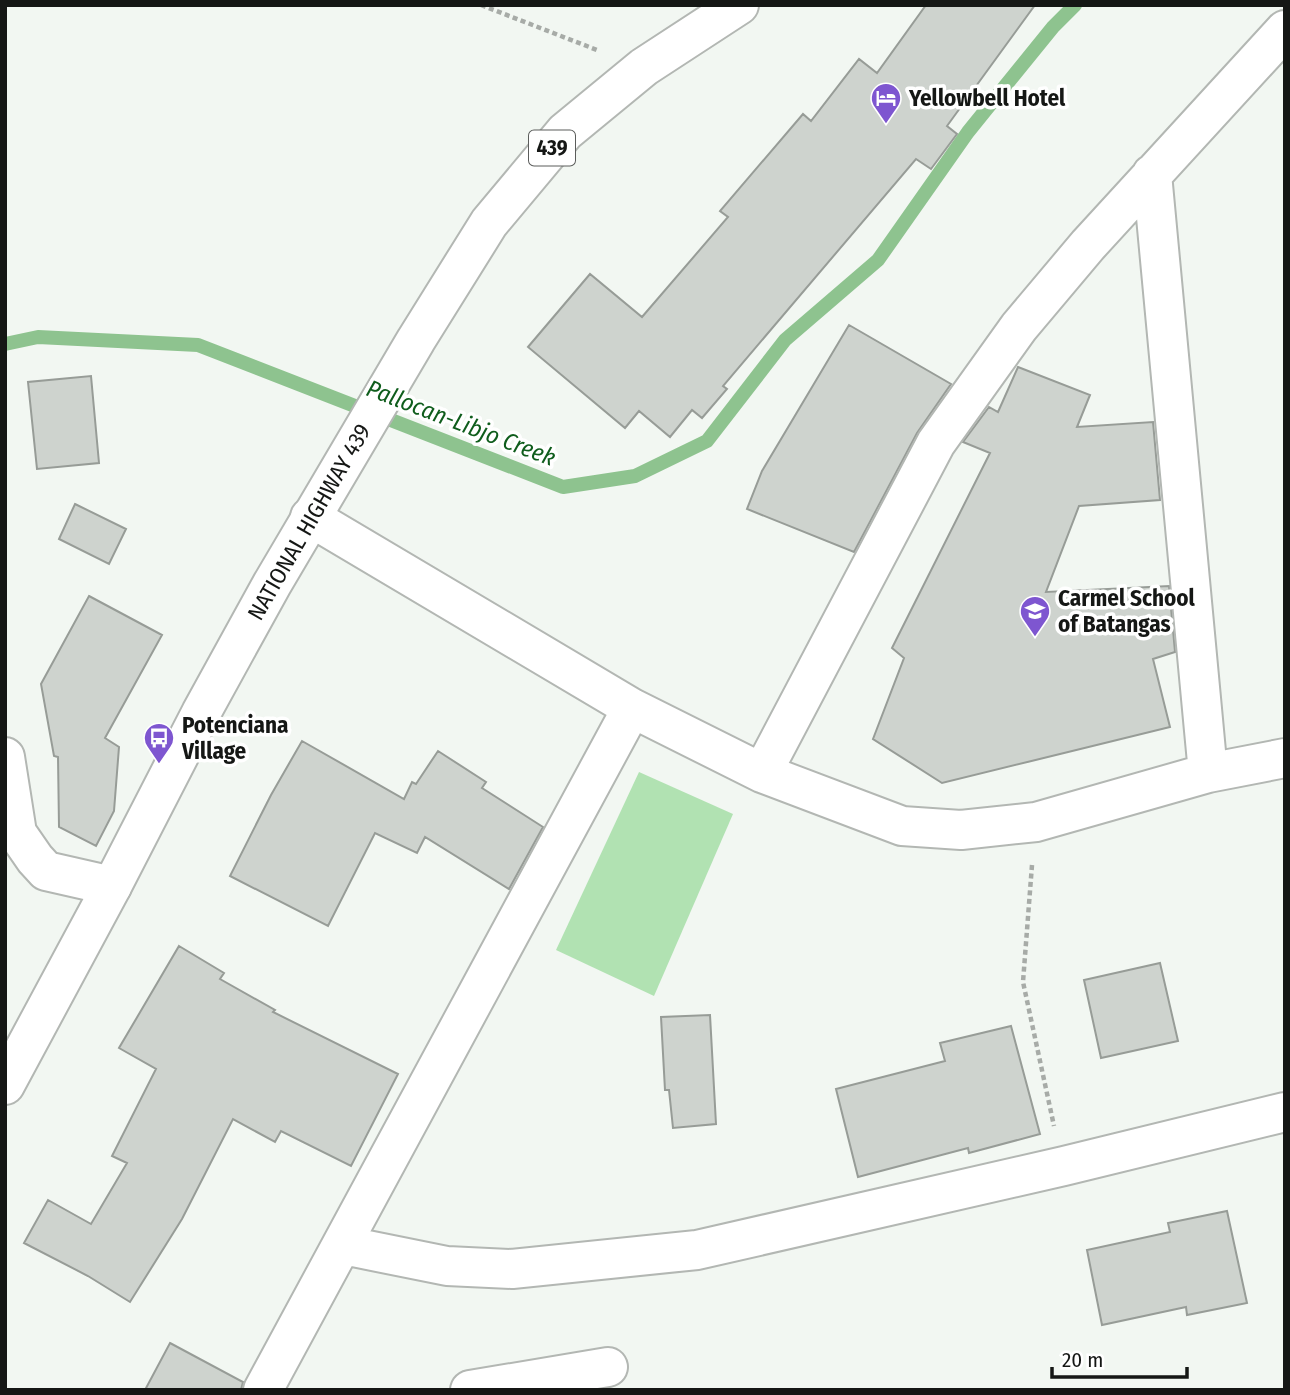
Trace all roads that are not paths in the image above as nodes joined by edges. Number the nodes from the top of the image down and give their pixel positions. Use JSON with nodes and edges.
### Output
{"nodes":[{"id":1,"x":738,"y":5,"type":"edge"},
{"id":2,"x":1285,"y":30,"type":"edge"},
{"id":3,"x":1152,"y":173,"type":"junction"},
{"id":4,"x":310,"y":517,"type":"junction"},
{"id":5,"x":632,"y":708,"type":"junction"},
{"id":6,"x":5,"y":757,"type":"edge"},
{"id":7,"x":1285,"y":758,"type":"edge"},
{"id":8,"x":762,"y":773,"type":"junction"},
{"id":9,"x":1208,"y":773,"type":"junction"},
{"id":10,"x":112,"y":886,"type":"junction"},
{"id":11,"x":5,"y":1085,"type":"edge"},
{"id":12,"x":1285,"y":1112,"type":"edge"},
{"id":13,"x":343,"y":1245,"type":"junction"},
{"id":14,"x":608,"y":1367,"type":"dead end"},
{"id":15,"x":272,"y":1388,"type":"edge"},
{"id":16,"x":470,"y":1390,"type":"edge"}],
"edges":[{"from":1,"to":4,"type":"street","name":"NATIONAL HIGHWAY 439","number":"439"},
{"from":2,"to":3,"type":"street"},
{"from":3,"to":8,"type":"street"},
{"from":3,"to":9,"type":"street"},
{"from":4,"to":5,"type":"street"},
{"from":4,"to":10,"type":"street","name":"NATIONAL HIGHWAY 439","number":"439"},
{"from":5,"to":8,"type":"street"},
{"from":5,"to":13,"type":"street"},
{"from":6,"to":10,"type":"street"},
{"from":7,"to":9,"type":"street"},
{"from":8,"to":9,"type":"street"},
{"from":10,"to":11,"type":"street","name":"NATIONAL HIGHWAY 439","number":"439"},
{"from":12,"to":13,"type":"street"},
{"from":13,"to":15,"type":"street"},
{"from":14,"to":16,"type":"street"}]}
